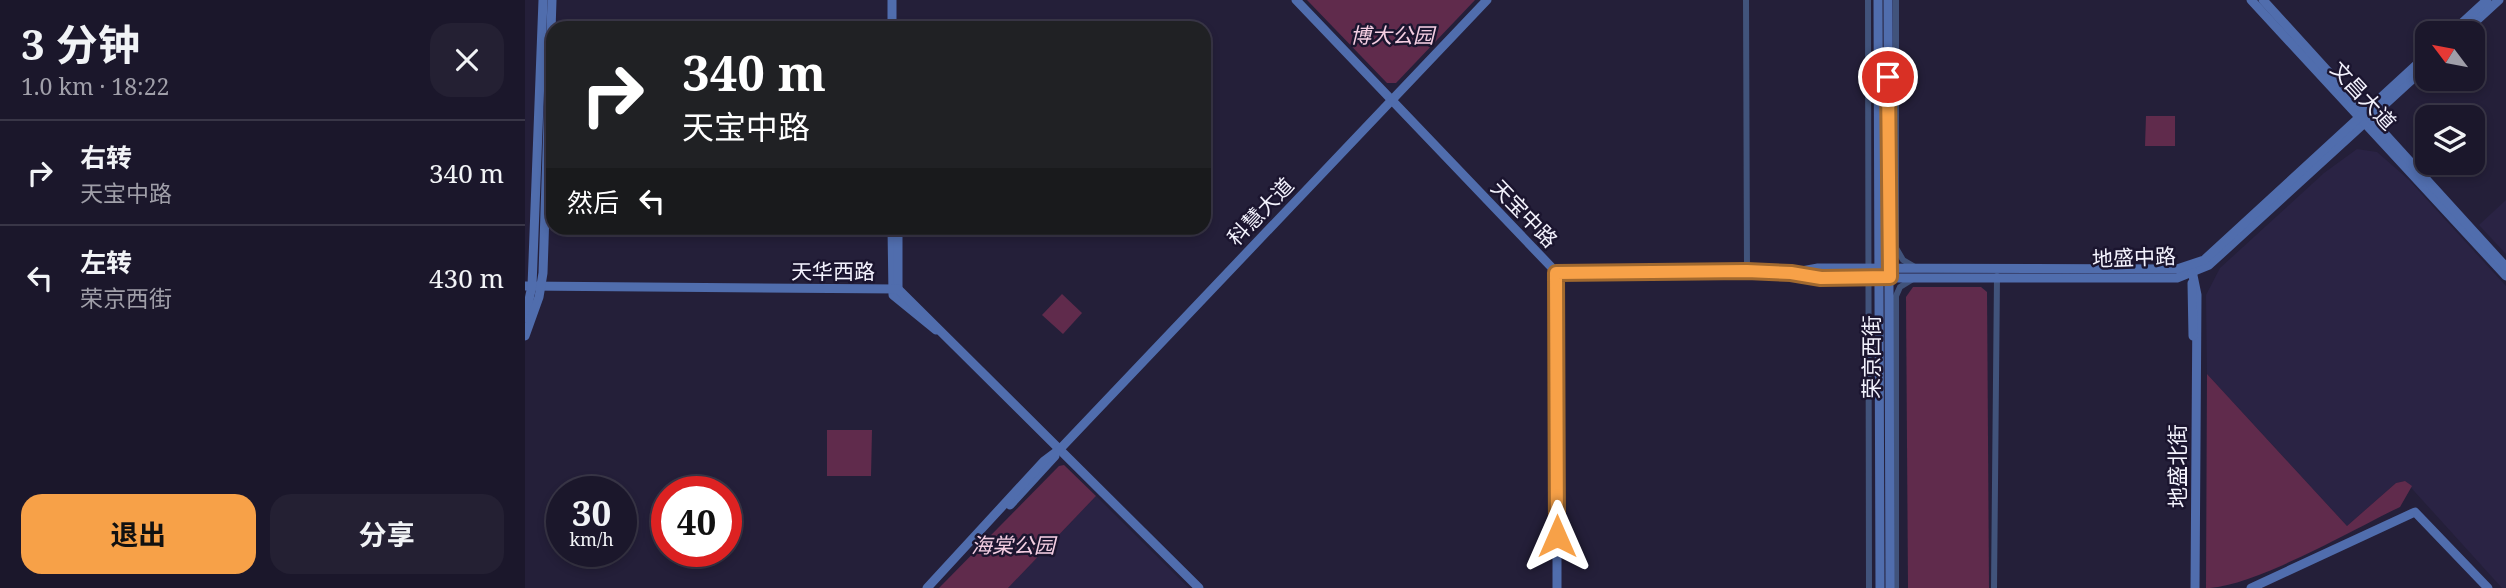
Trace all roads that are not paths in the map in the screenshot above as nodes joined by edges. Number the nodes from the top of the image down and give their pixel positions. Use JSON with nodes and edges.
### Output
{"nodes":[{"id":1,"x":543,"y":0,"type":"edge"},
{"id":2,"x":552,"y":0,"type":"edge"},
{"id":3,"x":892,"y":0,"type":"edge"},
{"id":4,"x":898,"y":0,"type":"edge"},
{"id":5,"x":1296,"y":0,"type":"edge"},
{"id":6,"x":1487,"y":0,"type":"edge"},
{"id":7,"x":1746,"y":0,"type":"edge"},
{"id":8,"x":1868,"y":0,"type":"edge"},
{"id":9,"x":1878,"y":0,"type":"edge"},
{"id":10,"x":1888,"y":0,"type":"edge"},
{"id":11,"x":1896,"y":0,"type":"edge"},
{"id":12,"x":2251,"y":0,"type":"edge"},
{"id":13,"x":2263,"y":0,"type":"edge"},
{"id":14,"x":2487,"y":0,"type":"edge"},
{"id":15,"x":2499,"y":0,"type":"edge"},
{"id":16,"x":550,"y":21,"type":"edge"},
{"id":17,"x":892,"y":21,"type":"edge"},
{"id":18,"x":898,"y":21,"type":"edge"},
{"id":19,"x":2465,"y":21,"type":"edge"},
{"id":20,"x":2476,"y":21,"type":"edge"},
{"id":21,"x":2415,"y":67,"type":"edge"},
{"id":22,"x":2415,"y":76,"type":"edge"},
{"id":23,"x":546,"y":83,"type":"edge"},
{"id":24,"x":1392,"y":101,"type":"junction"},
{"id":25,"x":2365,"y":117,"type":"junction"},
{"id":26,"x":892,"y":235,"type":"edge"},
{"id":27,"x":898,"y":235,"type":"edge"},
{"id":28,"x":2506,"y":267,"type":"edge"},
{"id":29,"x":2192,"y":268,"type":"junction"},
{"id":30,"x":1747,"y":271,"type":"junction"},
{"id":31,"x":1556,"y":273,"type":"junction"},
{"id":32,"x":1880,"y":273,"type":"junction"},
{"id":33,"x":1917,"y":273,"type":"junction"},
{"id":34,"x":1997,"y":276,"type":"junction"},
{"id":35,"x":2506,"y":276,"type":"edge"},
{"id":36,"x":895,"y":289,"type":"junction"},
{"id":37,"x":531,"y":290,"type":"edge"},
{"id":38,"x":525,"y":318,"type":"edge"},
{"id":39,"x":525,"y":336,"type":"edge"},
{"id":40,"x":1060,"y":449,"type":"junction"},
{"id":41,"x":927,"y":588,"type":"edge"},
{"id":42,"x":1199,"y":588,"type":"edge"},
{"id":43,"x":1557,"y":588,"type":"edge"},
{"id":44,"x":1869,"y":588,"type":"edge"},
{"id":45,"x":1880,"y":588,"type":"edge"},
{"id":46,"x":1890,"y":588,"type":"edge"},
{"id":47,"x":1896,"y":588,"type":"edge"},
{"id":48,"x":1994,"y":588,"type":"edge"},
{"id":49,"x":2195,"y":588,"type":"edge"},
{"id":50,"x":2251,"y":588,"type":"edge"},
{"id":51,"x":2488,"y":588,"type":"edge"}],
"edges":[{"from":1,"to":37,"type":"street"},
{"from":2,"to":16,"type":"street"},
{"from":3,"to":17,"type":"street"},
{"from":4,"to":18,"type":"street"},
{"from":5,"to":24,"type":"street","name":"天宝中路"},
{"from":6,"to":24,"type":"street","name":"科慧大道"},
{"from":7,"to":30,"type":"street"},
{"from":8,"to":32,"type":"street"},
{"from":9,"to":32,"type":"street","name":"荣京西街"},
{"from":10,"to":32,"type":"street","name":"荣京西街"},
{"from":11,"to":33,"type":"street"},
{"from":12,"to":25,"type":"street","name":"文昌大道"},
{"from":13,"to":25,"type":"street","name":"文昌大道"},
{"from":14,"to":19,"type":"street"},
{"from":15,"to":20,"type":"street"},
{"from":21,"to":25,"type":"street"},
{"from":22,"to":25,"type":"street"},
{"from":23,"to":37,"type":"street"},
{"from":24,"to":31,"type":"street","name":"天宝中路"},
{"from":24,"to":40,"type":"street","name":"科慧大道"},
{"from":25,"to":28,"type":"street","name":"文昌大道"},
{"from":25,"to":29,"type":"street","name":"地盛中路"},
{"from":25,"to":35,"type":"street","name":"文昌大道"},
{"from":26,"to":36,"type":"street"},
{"from":27,"to":36,"type":"street"},
{"from":29,"to":33,"type":"street","name":"地盛中路"},
{"from":29,"to":34,"type":"street","name":"地盛中路"},
{"from":29,"to":49,"type":"street","name":"地盛北街"},
{"from":30,"to":31,"type":"street","name":"天宝中路"},
{"from":30,"to":32,"type":"street","name":"天宝中路"},
{"from":31,"to":43,"type":"street"},
{"from":32,"to":33,"type":"street","name":"地盛中路"},
{"from":32,"to":44,"type":"street"},
{"from":32,"to":45,"type":"street","name":"荣京西街"},
{"from":32,"to":46,"type":"street","name":"荣京西街"},
{"from":33,"to":34,"type":"street","name":"地盛中路"},
{"from":33,"to":47,"type":"street"},
{"from":34,"to":48,"type":"street"},
{"from":36,"to":37,"type":"street","name":"天华西路"},
{"from":36,"to":40,"type":"street","name":"天华西路"},
{"from":37,"to":38,"type":"street"},
{"from":37,"to":39,"type":"street"},
{"from":40,"to":41,"type":"street","name":"科慧大道"},
{"from":40,"to":42,"type":"street","name":"天华西路"},
{"from":50,"to":51,"type":"street"}]}
